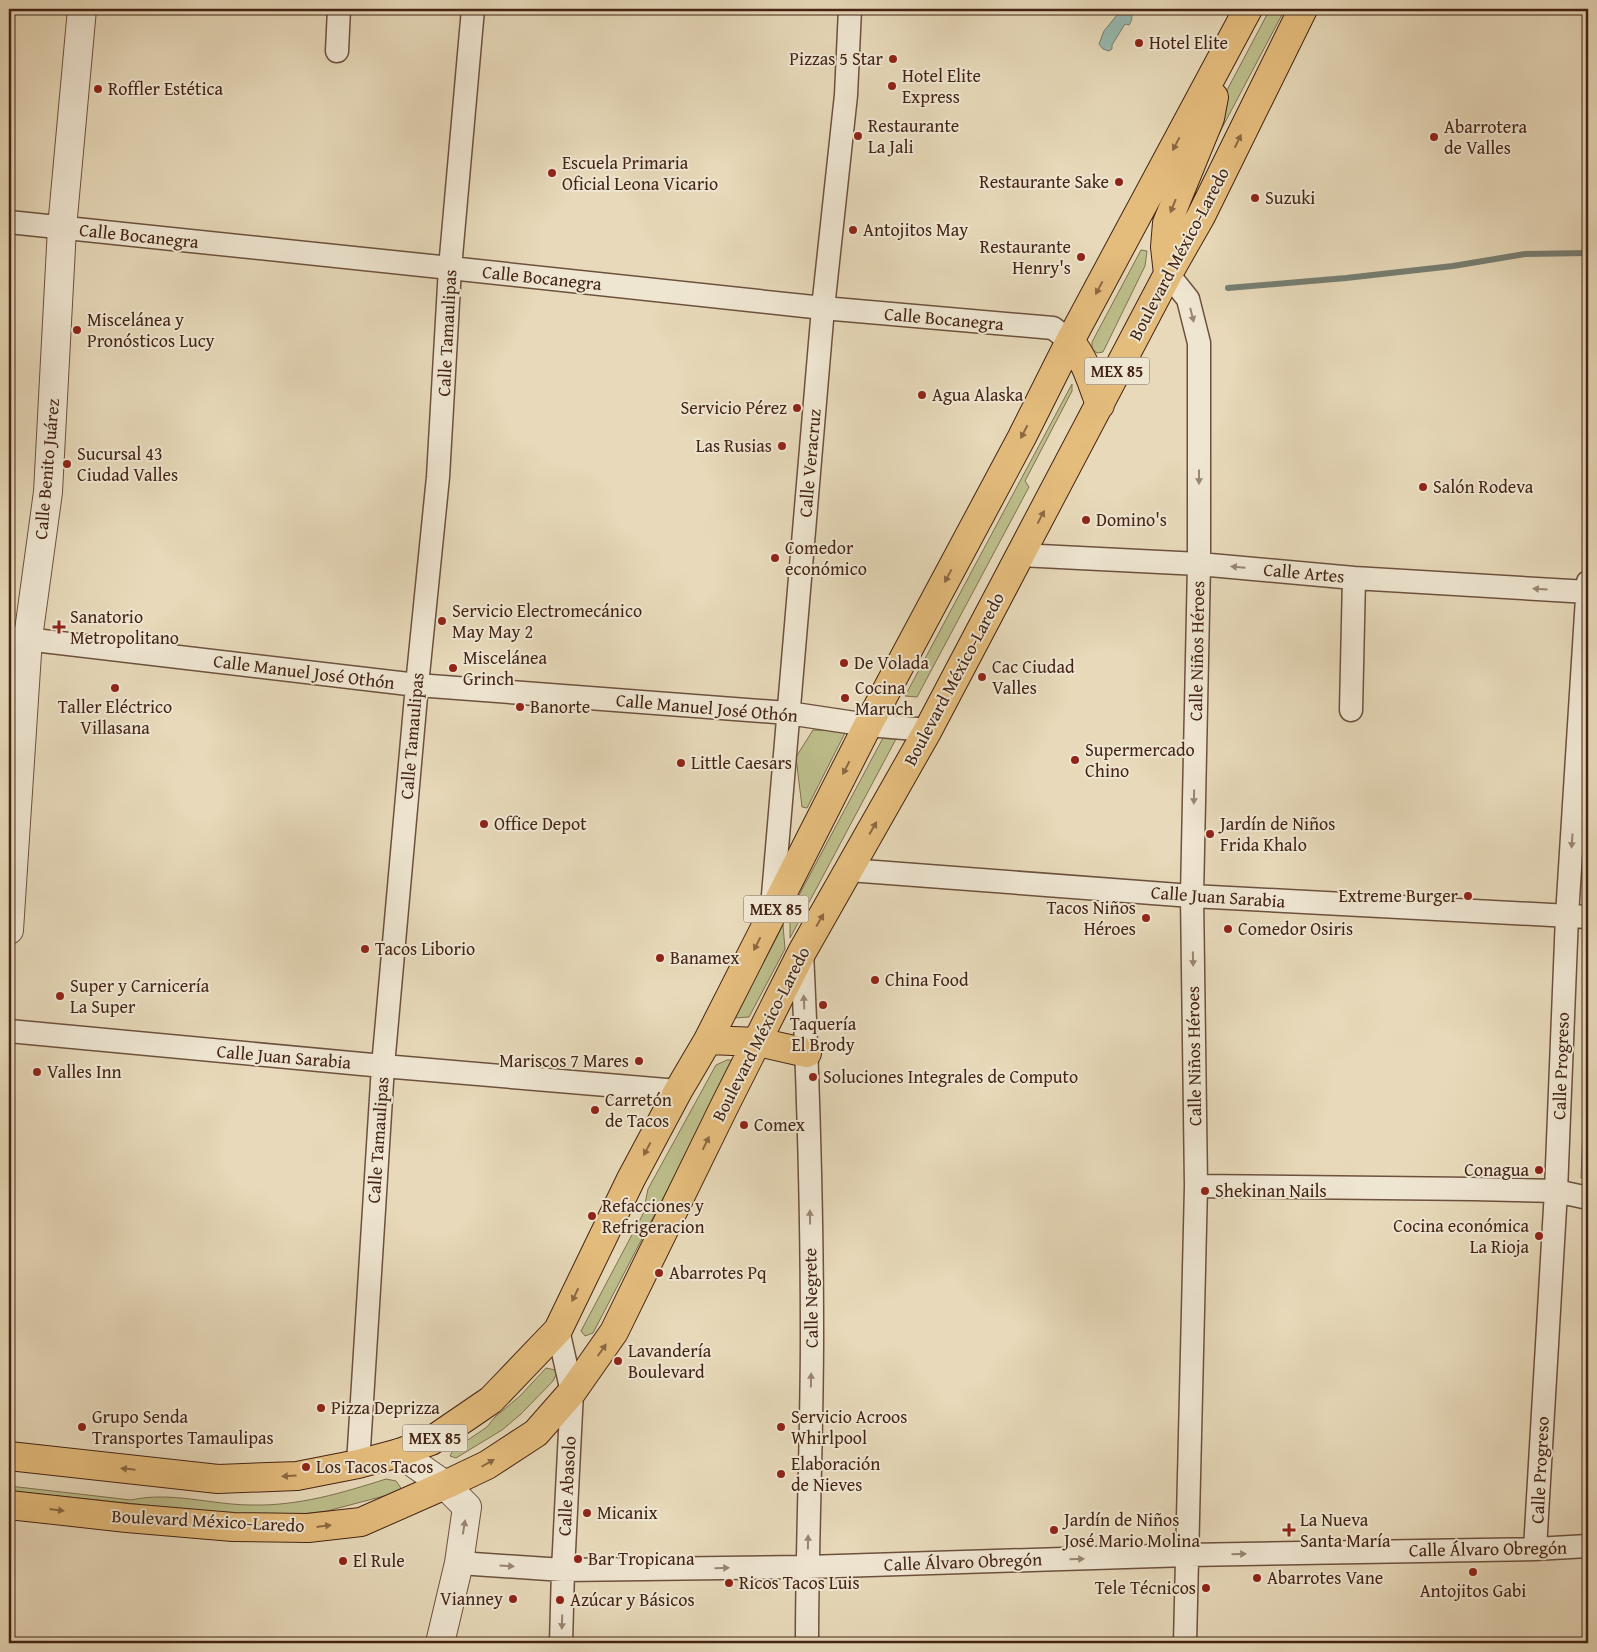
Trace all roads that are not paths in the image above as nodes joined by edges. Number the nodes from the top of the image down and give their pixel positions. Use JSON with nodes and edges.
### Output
{"nodes":[{"id":1,"x":82,"y":9,"type":"edge"},
{"id":2,"x":339,"y":9,"type":"edge"},
{"id":3,"x":473,"y":9,"type":"edge"},
{"id":4,"x":850,"y":9,"type":"edge"},
{"id":5,"x":1248,"y":9,"type":"edge"},
{"id":6,"x":1303,"y":9,"type":"edge"},
{"id":7,"x":337,"y":51,"type":"dead end"},
{"id":8,"x":1220,"y":61,"type":"junction"},
{"id":9,"x":9,"y":222,"type":"edge"},
{"id":10,"x":62,"y":228,"type":"junction"},
{"id":11,"x":450,"y":268,"type":"junction"},
{"id":12,"x":1168,"y":274,"type":"junction"},
{"id":13,"x":823,"y":308,"type":"junction"},
{"id":14,"x":1070,"y":341,"type":"junction"},
{"id":15,"x":1100,"y":404,"type":"junction"},
{"id":16,"x":1020,"y":555,"type":"junction"},
{"id":17,"x":1199,"y":564,"type":"junction"},
{"id":18,"x":1354,"y":578,"type":"junction"},
{"id":19,"x":1588,"y":582,"type":"edge"},
{"id":20,"x":1588,"y":592,"type":"edge"},
{"id":21,"x":18,"y":637,"type":"edge"},
{"id":22,"x":417,"y":686,"type":"junction"},
{"id":23,"x":1351,"y":710,"type":"dead end"},
{"id":24,"x":788,"y":713,"type":"junction"},
{"id":25,"x":868,"y":725,"type":"junction"},
{"id":26,"x":928,"y":730,"type":"junction"},
{"id":27,"x":849,"y":870,"type":"junction"},
{"id":28,"x":1192,"y":896,"type":"junction"},
{"id":29,"x":1578,"y":917,"type":"edge"},
{"id":30,"x":771,"y":918,"type":"junction"},
{"id":31,"x":9,"y":930,"type":"edge"},
{"id":32,"x":802,"y":952,"type":"junction"},
{"id":33,"x":9,"y":1031,"type":"edge"},
{"id":34,"x":708,"y":1040,"type":"junction"},
{"id":35,"x":758,"y":1042,"type":"junction"},
{"id":36,"x":807,"y":1053,"type":"junction"},
{"id":37,"x":383,"y":1066,"type":"junction"},
{"id":38,"x":678,"y":1091,"type":"junction"},
{"id":39,"x":1196,"y":1186,"type":"junction"},
{"id":40,"x":1556,"y":1192,"type":"junction"},
{"id":41,"x":1588,"y":1198,"type":"edge"},
{"id":42,"x":558,"y":1330,"type":"junction"},
{"id":43,"x":572,"y":1392,"type":"junction"},
{"id":44,"x":399,"y":1453,"type":"junction"},
{"id":45,"x":9,"y":1456,"type":"edge"},
{"id":46,"x":358,"y":1464,"type":"junction"},
{"id":47,"x":445,"y":1486,"type":"junction"},
{"id":48,"x":9,"y":1504,"type":"edge"},
{"id":49,"x":1588,"y":1546,"type":"edge"},
{"id":50,"x":1535,"y":1549,"type":"junction"},
{"id":51,"x":1188,"y":1555,"type":"junction"},
{"id":52,"x":458,"y":1562,"type":"junction"},
{"id":53,"x":807,"y":1567,"type":"junction"},
{"id":54,"x":563,"y":1570,"type":"junction"},
{"id":55,"x":440,"y":1643,"type":"edge"},
{"id":56,"x":561,"y":1643,"type":"edge"},
{"id":57,"x":807,"y":1643,"type":"edge"},
{"id":58,"x":1185,"y":1643,"type":"edge"}],
"edges":[{"from":1,"to":10,"type":"street","name":"Calle Benito Juárez"},
{"from":2,"to":7,"type":"street"},
{"from":3,"to":11,"type":"street","name":"Calle Tamaulipas"},
{"from":4,"to":13,"type":"street","name":"Calle Veracruz"},
{"from":5,"to":8,"type":"main road","number":"MEX 85"},
{"from":12,"to":6,"type":"main road","name":"Boulevard México-Laredo","number":"MEX 85","one_way":true},
{"from":8,"to":12,"type":"main road","one_way":true},
{"from":8,"to":14,"type":"main road","number":"MEX 85","one_way":true},
{"from":9,"to":10,"type":"street","name":"Calle Bocanegra"},
{"from":10,"to":11,"type":"street","name":"Calle Bocanegra"},
{"from":10,"to":21,"type":"street","name":"Calle Benito Juárez"},
{"from":11,"to":13,"type":"street","name":"Calle Bocanegra"},
{"from":11,"to":22,"type":"street","name":"Calle Tamaulipas"},
{"from":12,"to":15,"type":"main road","name":"Boulevard México-Laredo","number":"MEX 85"},
{"from":12,"to":17,"type":"street","name":"Calle Niños Héroes","one_way":true},
{"from":13,"to":14,"type":"street","name":"Calle Bocanegra"},
{"from":13,"to":24,"type":"street","name":"Calle Veracruz"},
{"from":14,"to":15,"type":"main road"},
{"from":14,"to":25,"type":"main road","number":"MEX 85","one_way":true},
{"from":16,"to":15,"type":"main road","name":"Boulevard México-Laredo","number":"MEX 85","one_way":true},
{"from":16,"to":17,"type":"street","name":"Calle Artes"},
{"from":16,"to":26,"type":"main road","name":"Boulevard México-Laredo","number":"MEX 85"},
{"from":18,"to":17,"type":"street","name":"Calle Artes","one_way":true},
{"from":17,"to":28,"type":"street","name":"Calle Niños Héroes","one_way":true},
{"from":20,"to":18,"type":"street","name":"Calle Artes","one_way":true},
{"from":18,"to":23,"type":"street"},
{"from":19,"to":20,"type":"street","name":"Calle Progreso"},
{"from":20,"to":29,"type":"street","name":"Calle Progreso","one_way":true},
{"from":21,"to":22,"type":"street","name":"Calle Manuel José Othón"},
{"from":21,"to":31,"type":"street","name":"Calle Benito Juárez"},
{"from":22,"to":24,"type":"street","name":"Calle Manuel José Othón"},
{"from":22,"to":37,"type":"street","name":"Calle Tamaulipas"},
{"from":24,"to":25,"type":"street","name":"Calle Manuel José Othón"},
{"from":24,"to":30,"type":"street","name":"Calle Veracruz"},
{"from":25,"to":26,"type":"street","name":"Calle Manuel José Othón"},
{"from":25,"to":30,"type":"main road","number":"MEX 85","one_way":true},
{"from":27,"to":26,"type":"main road","name":"Boulevard México-Laredo","number":"MEX 85","one_way":true},
{"from":27,"to":28,"type":"street","name":"Calle Juan Sarabia"},
{"from":32,"to":27,"type":"main road","name":"Boulevard México-Laredo","number":"MEX 85","one_way":true},
{"from":28,"to":29,"type":"street","name":"Calle Juan Sarabia"},
{"from":28,"to":39,"type":"street","name":"Calle Niños Héroes","one_way":true},
{"from":29,"to":40,"type":"street","name":"Calle Progreso"},
{"from":30,"to":34,"type":"main road","number":"MEX 85","one_way":true},
{"from":32,"to":35,"type":"main road","name":"Boulevard México-Laredo","number":"MEX 85"},
{"from":36,"to":32,"type":"street","name":"Calle Negrete","one_way":true},
{"from":33,"to":37,"type":"street","name":"Calle Juan Sarabia"},
{"from":34,"to":35,"type":"main road"},
{"from":34,"to":38,"type":"main road","number":"MEX 85"},
{"from":35,"to":36,"type":"main road"},
{"from":43,"to":35,"type":"main road","name":"Boulevard México-Laredo","number":"MEX 85","one_way":true},
{"from":53,"to":36,"type":"street","name":"Calle Negrete","one_way":true},
{"from":37,"to":38,"type":"street","name":"Calle Juan Sarabia"},
{"from":37,"to":46,"type":"street","name":"Calle Tamaulipas"},
{"from":38,"to":42,"type":"main road","number":"MEX 85","one_way":true},
{"from":39,"to":40,"type":"street"},
{"from":39,"to":51,"type":"street","name":"Calle Niños Héroes"},
{"from":40,"to":41,"type":"street"},
{"from":40,"to":50,"type":"street","name":"Calle Progreso"},
{"from":42,"to":43,"type":"street","name":"Calle Abasolo"},
{"from":42,"to":44,"type":"main road","number":"MEX 85"},
{"from":47,"to":43,"type":"main road","name":"Boulevard México-Laredo","number":"MEX 85","one_way":true},
{"from":43,"to":54,"type":"street","name":"Calle Abasolo"},
{"from":44,"to":46,"type":"main road","number":"MEX 85"},
{"from":44,"to":47,"type":"street"},
{"from":46,"to":45,"type":"main road","number":"MEX 85","one_way":true},
{"from":48,"to":47,"type":"main road","name":"Boulevard México-Laredo","number":"MEX 85","one_way":true},
{"from":52,"to":47,"type":"street","one_way":true},
{"from":49,"to":50,"type":"street","name":"Calle Álvaro Obregón"},
{"from":51,"to":50,"type":"street","name":"Calle Álvaro Obregón","one_way":true},
{"from":53,"to":51,"type":"street","name":"Calle Álvaro Obregón","one_way":true},
{"from":51,"to":58,"type":"street","name":"Calle Niños Héroes"},
{"from":52,"to":54,"type":"street","name":"Calle Álvaro Obregón","one_way":true},
{"from":52,"to":55,"type":"street"},
{"from":54,"to":53,"type":"street","name":"Calle Álvaro Obregón","one_way":true},
{"from":53,"to":57,"type":"street","name":"Calle Negrete"},
{"from":54,"to":56,"type":"street","name":"Calle Abasolo","one_way":true}]}
